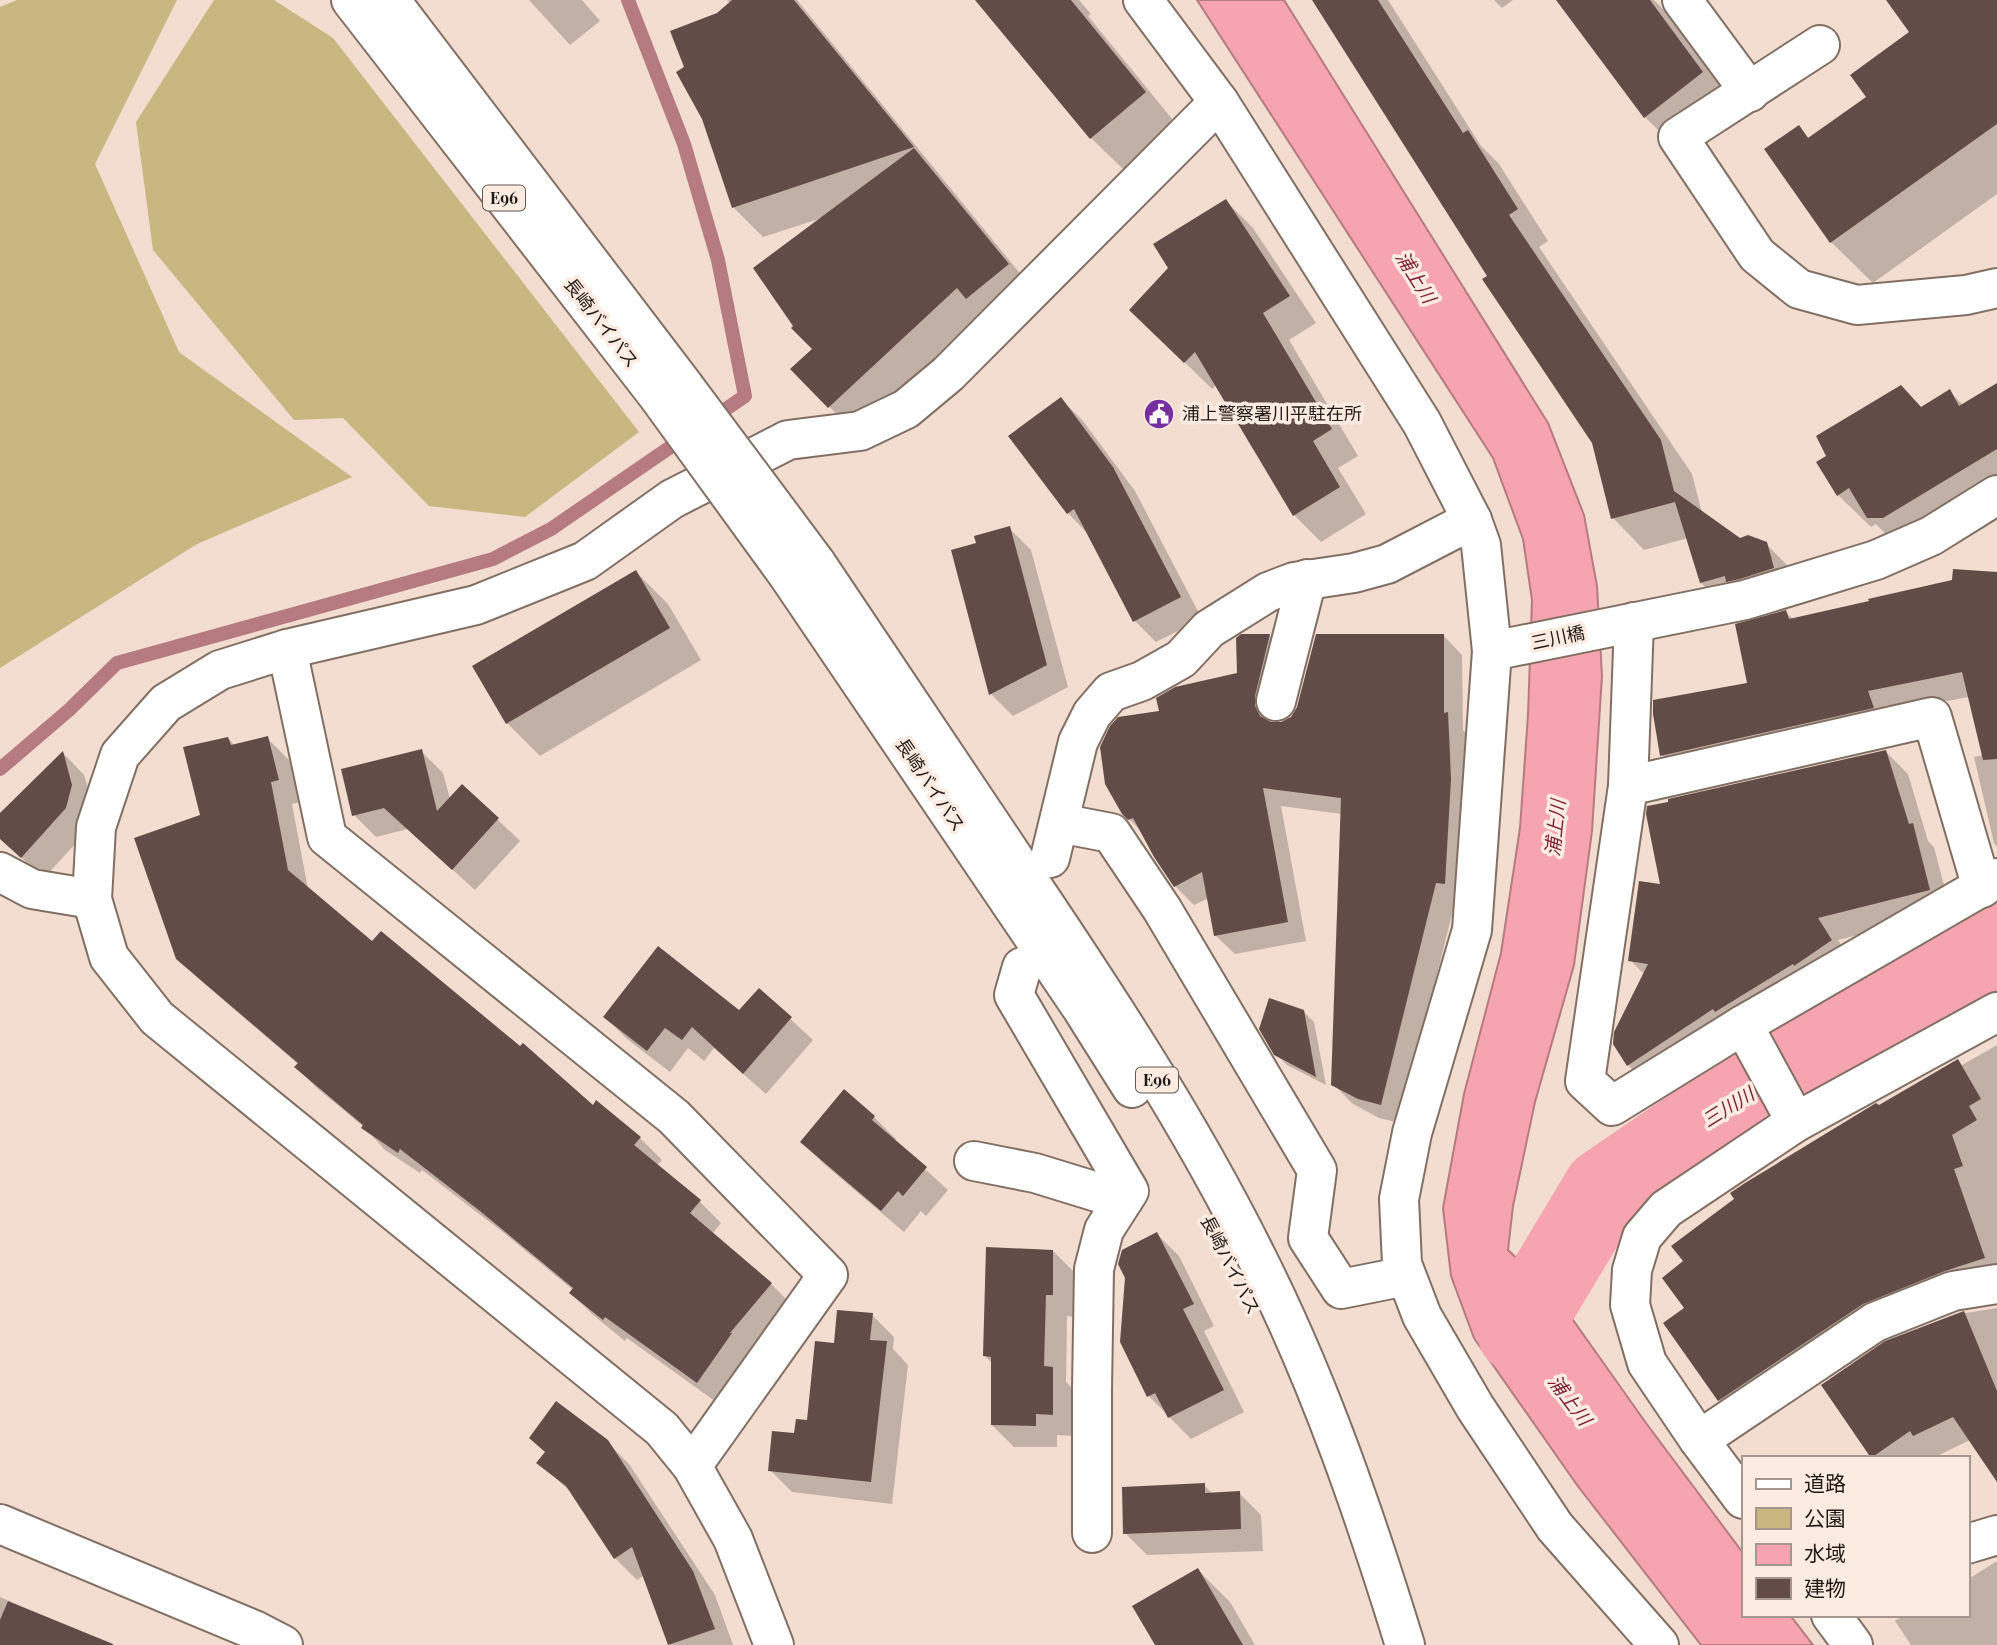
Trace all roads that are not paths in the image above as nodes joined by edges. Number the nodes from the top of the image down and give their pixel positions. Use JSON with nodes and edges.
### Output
{"nodes":[{"id":1,"x":351,"y":0,"type":"edge"},
{"id":2,"x":390,"y":0,"type":"edge"},
{"id":3,"x":1143,"y":0,"type":"edge"},
{"id":4,"x":1682,"y":0,"type":"edge"},
{"id":5,"x":1820,"y":45,"type":"dead end"},
{"id":6,"x":1750,"y":92,"type":"junction"},
{"id":7,"x":1219,"y":102,"type":"junction"},
{"id":8,"x":1997,"y":288,"type":"edge"},
{"id":9,"x":671,"y":391,"type":"junction"},
{"id":10,"x":1997,"y":495,"type":"edge"},
{"id":11,"x":1472,"y":520,"type":"junction"},
{"id":12,"x":802,"y":569,"type":"junction"},
{"id":13,"x":1307,"y":579,"type":"junction"},
{"id":14,"x":1629,"y":623,"type":"junction"},
{"id":15,"x":287,"y":649,"type":"junction"},
{"id":16,"x":1492,"y":652,"type":"junction"},
{"id":17,"x":1276,"y":701,"type":"dead end"},
{"id":18,"x":1628,"y":786,"type":"junction"},
{"id":19,"x":0,"y":872,"type":"edge"},
{"id":20,"x":1989,"y":883,"type":"edge"},
{"id":21,"x":92,"y":899,"type":"junction"},
{"id":22,"x":1022,"y":967,"type":"dead end"},
{"id":23,"x":1997,"y":1012,"type":"edge"},
{"id":24,"x":1743,"y":1025,"type":"junction"},
{"id":25,"x":1796,"y":1122,"type":"junction"},
{"id":26,"x":974,"y":1161,"type":"dead end"},
{"id":27,"x":1123,"y":1200,"type":"junction"},
{"id":28,"x":1406,"y":1276,"type":"junction"},
{"id":29,"x":1997,"y":1284,"type":"edge"},
{"id":30,"x":1699,"y":1440,"type":"junction"},
{"id":31,"x":692,"y":1466,"type":"junction"},
{"id":32,"x":1742,"y":1498,"type":"edge"},
{"id":33,"x":0,"y":1524,"type":"edge"},
{"id":34,"x":1092,"y":1533,"type":"dead end"},
{"id":35,"x":1997,"y":1535,"type":"edge"},
{"id":36,"x":1969,"y":1543,"type":"edge"},
{"id":37,"x":1622,"y":1602,"type":"junction"},
{"id":38,"x":1832,"y":1617,"type":"edge"},
{"id":39,"x":283,"y":1645,"type":"edge"},
{"id":40,"x":774,"y":1645,"type":"edge"},
{"id":41,"x":1378,"y":1645,"type":"edge"},
{"id":42,"x":1405,"y":1645,"type":"edge"},
{"id":43,"x":1621,"y":1645,"type":"edge"},
{"id":44,"x":1659,"y":1645,"type":"edge"},
{"id":45,"x":1853,"y":1645,"type":"edge"}],
"edges":[{"from":1,"to":9,"type":"main road","name":"長崎バイパス","number":"E96"},
{"from":2,"to":9,"type":"main road","name":"長崎バイパス","number":"E96"},
{"from":3,"to":7,"type":"main road"},
{"from":4,"to":6,"type":"main road"},
{"from":5,"to":6,"type":"main road"},
{"from":6,"to":8,"type":"main road"},
{"from":7,"to":11,"type":"main road"},
{"from":7,"to":15,"type":"main road"},
{"from":9,"to":12,"type":"main road","name":"長崎バイパス","number":"E96","bridge":true},
{"from":10,"to":14,"type":"main road","name":"三川橋"},
{"from":11,"to":13,"type":"main road"},
{"from":11,"to":16,"type":"main road"},
{"from":12,"to":41,"type":"main road","name":"長崎バイパス","number":"E96"},
{"from":12,"to":42,"type":"main road","name":"長崎バイパス","number":"E96"},
{"from":13,"to":17,"type":"main road"},
{"from":13,"to":28,"type":"main road"},
{"from":14,"to":16,"type":"main road","name":"三川橋"},
{"from":14,"to":18,"type":"main road"},
{"from":15,"to":21,"type":"main road"},
{"from":15,"to":31,"type":"main road"},
{"from":16,"to":28,"type":"main road"},
{"from":18,"to":20,"type":"main road"},
{"from":18,"to":24,"type":"main road"},
{"from":19,"to":21,"type":"main road"},
{"from":20,"to":24,"type":"main road"},
{"from":21,"to":31,"type":"main road"},
{"from":22,"to":27,"type":"main road"},
{"from":23,"to":25,"type":"main road"},
{"from":24,"to":25,"type":"main road"},
{"from":25,"to":30,"type":"main road"},
{"from":26,"to":27,"type":"main road"},
{"from":27,"to":34,"type":"main road"},
{"from":28,"to":37,"type":"main road"},
{"from":29,"to":30,"type":"main road"},
{"from":30,"to":32,"type":"main road"},
{"from":31,"to":40,"type":"main road"},
{"from":33,"to":39,"type":"main road"},
{"from":35,"to":36,"type":"main road"},
{"from":37,"to":43,"type":"main road"},
{"from":37,"to":44,"type":"main road"},
{"from":38,"to":45,"type":"main road"}]}
